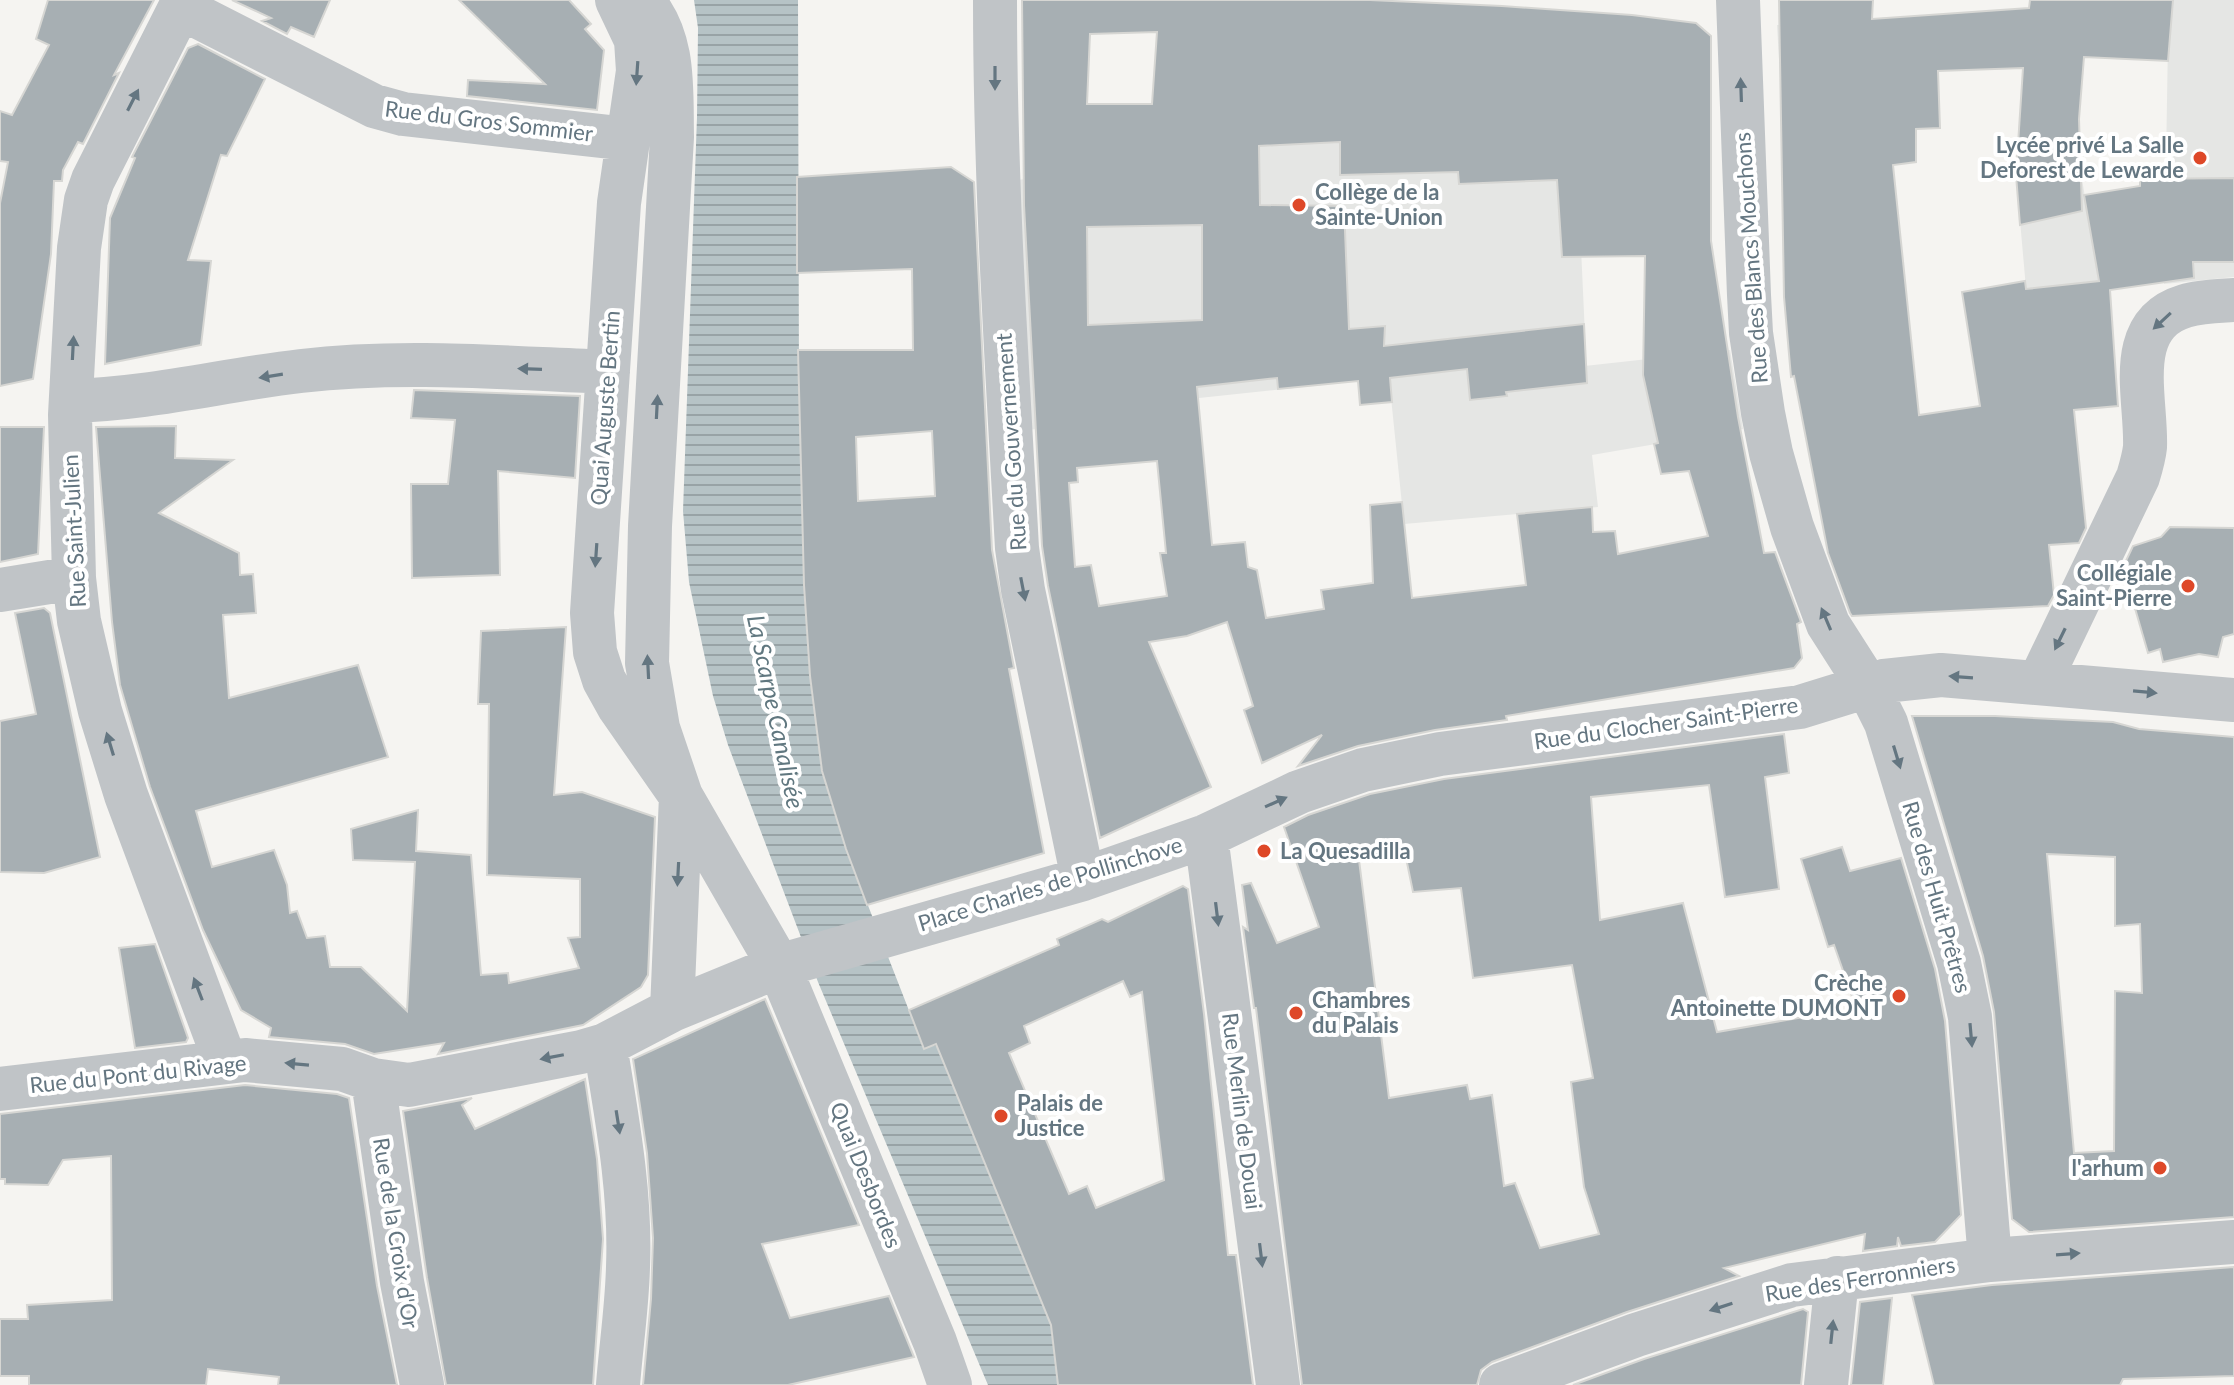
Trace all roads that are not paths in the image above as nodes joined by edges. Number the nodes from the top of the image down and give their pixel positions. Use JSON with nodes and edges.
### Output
{"nodes":[{"id":1,"x":617,"y":0,"type":"edge"},
{"id":2,"x":642,"y":0,"type":"edge"},
{"id":3,"x":682,"y":0,"type":"edge"},
{"id":4,"x":995,"y":0,"type":"edge"},
{"id":5,"x":1738,"y":0,"type":"edge"},
{"id":6,"x":182,"y":4,"type":"edge"},
{"id":7,"x":671,"y":85,"type":"junction"},
{"id":8,"x":628,"y":139,"type":"junction"},
{"id":9,"x":2234,"y":300,"type":"edge"},
{"id":10,"x":608,"y":372,"type":"junction"},
{"id":11,"x":71,"y":401,"type":"junction"},
{"id":12,"x":74,"y":578,"type":"junction"},
{"id":13,"x":0,"y":590,"type":"edge"},
{"id":14,"x":2039,"y":683,"type":"junction"},
{"id":15,"x":1867,"y":685,"type":"junction"},
{"id":16,"x":2234,"y":700,"type":"edge"},
{"id":17,"x":681,"y":796,"type":"junction"},
{"id":18,"x":1206,"y":836,"type":"junction"},
{"id":19,"x":1083,"y":879,"type":"junction"},
{"id":20,"x":788,"y":963,"type":"junction"},
{"id":21,"x":672,"y":1010,"type":"junction"},
{"id":22,"x":605,"y":1045,"type":"junction"},
{"id":23,"x":225,"y":1061,"type":"junction"},
{"id":24,"x":373,"y":1080,"type":"junction"},
{"id":25,"x":0,"y":1089,"type":"edge"},
{"id":26,"x":2234,"y":1242,"type":"edge"},
{"id":27,"x":1990,"y":1260,"type":"junction"},
{"id":28,"x":1837,"y":1278,"type":"junction"},
{"id":29,"x":422,"y":1385,"type":"edge"},
{"id":30,"x":618,"y":1385,"type":"edge"},
{"id":31,"x":950,"y":1385,"type":"edge"},
{"id":32,"x":1278,"y":1385,"type":"edge"},
{"id":33,"x":1501,"y":1385,"type":"edge"},
{"id":34,"x":1826,"y":1385,"type":"edge"}],
"edges":[{"from":1,"to":8,"type":"street","name":"Quai Auguste Bertin","one_way":true},
{"from":2,"to":7,"type":"street","name":"Quai Auguste Bertin"},
{"from":3,"to":7,"type":"street"},
{"from":4,"to":19,"type":"street","name":"Rue du Gouvernement","one_way":true},
{"from":15,"to":5,"type":"street","name":"Rue des Blancs Mouchons","one_way":true},
{"from":6,"to":8,"type":"street","name":"Rue du Gros Sommier"},
{"from":11,"to":6,"type":"street","name":"Rue Saint-Julien","one_way":true},
{"from":17,"to":7,"type":"street","name":"Quai Auguste Bertin","one_way":true},
{"from":8,"to":10,"type":"street","name":"Quai Auguste Bertin"},
{"from":9,"to":14,"type":"street","one_way":true},
{"from":10,"to":11,"type":"street","one_way":true},
{"from":10,"to":17,"type":"street","name":"Quai Auguste Bertin","one_way":true},
{"from":11,"to":12,"type":"street","name":"Rue Saint-Julien"},
{"from":12,"to":13,"type":"street"},
{"from":23,"to":12,"type":"street","name":"Rue Saint-Julien","one_way":true},
{"from":14,"to":15,"type":"street","name":"Rue du Clocher Saint-Pierre","one_way":true},
{"from":14,"to":16,"type":"street","name":"Rue du Clocher Saint-Pierre","one_way":true},
{"from":18,"to":15,"type":"street","name":"Rue du Clocher Saint-Pierre","one_way":true},
{"from":15,"to":27,"type":"street","name":"Rue des Huit Prêtres","one_way":true},
{"from":17,"to":20,"type":"street","name":"Quai Auguste Bertin"},
{"from":17,"to":21,"type":"street","name":"Quai Auguste Bertin","one_way":true},
{"from":18,"to":19,"type":"street","name":"Place Charles de Pollinchove"},
{"from":18,"to":32,"type":"street","name":"Rue Merlin de Douai","one_way":true},
{"from":19,"to":20,"type":"street","name":"Place Charles de Pollinchove"},
{"from":20,"to":21,"type":"street","name":"Rue du Pont du Rivage"},
{"from":20,"to":31,"type":"street","name":"Quai Desbordes"},
{"from":21,"to":22,"type":"street","name":"Rue du Pont du Rivage"},
{"from":22,"to":24,"type":"street","name":"Rue du Pont du Rivage","one_way":true},
{"from":22,"to":30,"type":"street","one_way":true},
{"from":24,"to":23,"type":"street","name":"Rue du Pont du Rivage","one_way":true},
{"from":23,"to":25,"type":"street","name":"Rue du Pont du Rivage"},
{"from":24,"to":29,"type":"street","name":"Rue de la Croix d'Or"},
{"from":27,"to":26,"type":"street","name":"Rue des Ferronniers","one_way":true},
{"from":27,"to":28,"type":"street","name":"Rue des Ferronniers"},
{"from":28,"to":33,"type":"street","name":"Rue des Ferronniers","one_way":true},
{"from":34,"to":28,"type":"street","one_way":true}]}
